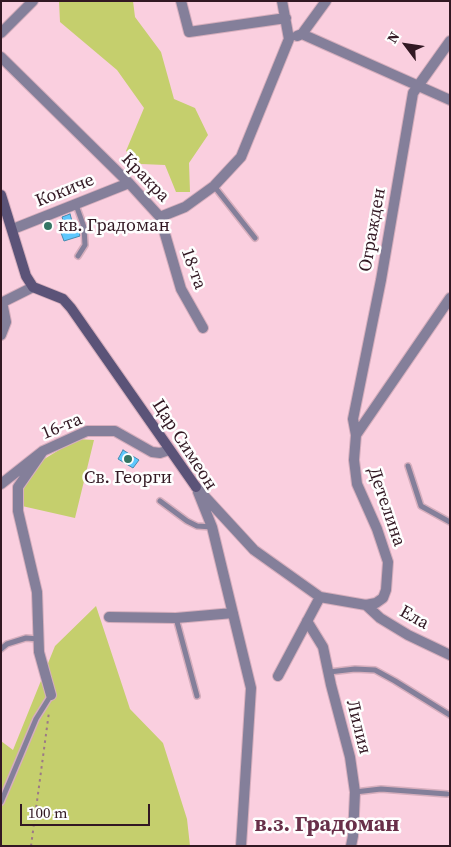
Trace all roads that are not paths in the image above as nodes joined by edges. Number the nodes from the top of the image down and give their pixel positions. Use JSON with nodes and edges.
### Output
{"nodes":[{"id":1,"x":33,"y":1,"type":"edge"},
{"id":2,"x":181,"y":1,"type":"edge"},
{"id":3,"x":282,"y":1,"type":"edge"},
{"id":4,"x":326,"y":1,"type":"edge"},
{"id":5,"x":286,"y":18,"type":"junction"},
{"id":6,"x":1,"y":33,"type":"edge"},
{"id":7,"x":302,"y":34,"type":"junction"},
{"id":8,"x":289,"y":39,"type":"junction"},
{"id":9,"x":450,"y":41,"type":"edge"},
{"id":10,"x":1,"y":57,"type":"edge"},
{"id":11,"x":418,"y":86,"type":"junction"},
{"id":12,"x":450,"y":100,"type":"edge"},
{"id":13,"x":129,"y":183,"type":"junction"},
{"id":14,"x":214,"y":186,"type":"junction"},
{"id":15,"x":1,"y":195,"type":"edge"},
{"id":16,"x":76,"y":204,"type":"junction"},
{"id":17,"x":160,"y":217,"type":"junction"},
{"id":18,"x":13,"y":229,"type":"junction"},
{"id":19,"x":255,"y":238,"type":"dead end"},
{"id":20,"x":78,"y":256,"type":"dead end"},
{"id":21,"x":33,"y":288,"type":"junction"},
{"id":22,"x":450,"y":298,"type":"edge"},
{"id":23,"x":2,"y":302,"type":"edge"},
{"id":24,"x":203,"y":328,"type":"dead end"},
{"id":25,"x":1,"y":335,"type":"edge"},
{"id":26,"x":356,"y":435,"type":"junction"},
{"id":27,"x":169,"y":450,"type":"junction"},
{"id":28,"x":43,"y":452,"type":"junction"},
{"id":29,"x":408,"y":466,"type":"dead end"},
{"id":30,"x":1,"y":484,"type":"edge"},
{"id":31,"x":196,"y":487,"type":"junction"},
{"id":32,"x":160,"y":502,"type":"dead end"},
{"id":33,"x":450,"y":522,"type":"edge"},
{"id":34,"x":212,"y":527,"type":"junction"},
{"id":35,"x":320,"y":597,"type":"junction"},
{"id":36,"x":366,"y":606,"type":"junction"},
{"id":37,"x":233,"y":613,"type":"junction"},
{"id":38,"x":109,"y":617,"type":"dead end"},
{"id":39,"x":176,"y":618,"type":"junction"},
{"id":40,"x":307,"y":620,"type":"junction"},
{"id":41,"x":38,"y":639,"type":"junction"},
{"id":42,"x":1,"y":648,"type":"edge"},
{"id":43,"x":450,"y":655,"type":"edge"},
{"id":44,"x":328,"y":672,"type":"junction"},
{"id":45,"x":278,"y":676,"type":"dead end"},
{"id":46,"x":51,"y":695,"type":"joint"},
{"id":47,"x":197,"y":696,"type":"dead end"},
{"id":48,"x":450,"y":716,"type":"edge"},
{"id":49,"x":355,"y":792,"type":"junction"},
{"id":50,"x":447,"y":794,"type":"dead end"},
{"id":51,"x":1,"y":802,"type":"edge"},
{"id":52,"x":241,"y":846,"type":"edge"},
{"id":53,"x":351,"y":846,"type":"edge"}],
"edges":[{"from":1,"to":6,"type":"street"},
{"from":2,"to":5,"type":"street"},
{"from":3,"to":5,"type":"street"},
{"from":4,"to":7,"type":"street"},
{"from":5,"to":8,"type":"street"},
{"from":7,"to":8,"type":"street"},
{"from":7,"to":11,"type":"street"},
{"from":8,"to":14,"type":"street","name":"Кракра"},
{"from":9,"to":11,"type":"street","name":"Огражден"},
{"from":10,"to":13,"type":"street","name":"Кракра"},
{"from":11,"to":12,"type":"street"},
{"from":11,"to":26,"type":"street","name":"Огражден"},
{"from":13,"to":16,"type":"street","name":"Кокиче"},
{"from":13,"to":17,"type":"street","name":"Кракра"},
{"from":14,"to":17,"type":"street","name":"Кракра"},
{"from":14,"to":19,"type":"lane"},
{"from":15,"to":18,"type":"street"},
{"from":16,"to":18,"type":"street","name":"Кокиче"},
{"from":16,"to":20,"type":"lane"},
{"from":17,"to":24,"type":"street","name":"18-та"},
{"from":18,"to":21,"type":"street"},
{"from":21,"to":23,"type":"street"},
{"from":21,"to":27,"type":"street","name":"Цар Симеон"},
{"from":22,"to":26,"type":"street","name":"Детелина"},
{"from":23,"to":25,"type":"street"},
{"from":26,"to":36,"type":"street","name":"Детелина"},
{"from":27,"to":28,"type":"street","name":"16-та"},
{"from":27,"to":31,"type":"street","name":"Цар Симеон"},
{"from":28,"to":30,"type":"street","name":"16-та"},
{"from":28,"to":41,"type":"street"},
{"from":29,"to":33,"type":"lane"},
{"from":31,"to":34,"type":"street","name":"Цар Симеон"},
{"from":31,"to":35,"type":"street"},
{"from":32,"to":34,"type":"lane"},
{"from":34,"to":37,"type":"street","name":"Цар Симеон"},
{"from":35,"to":36,"type":"street"},
{"from":35,"to":40,"type":"street"},
{"from":36,"to":43,"type":"street","name":"Ела"},
{"from":37,"to":39,"type":"street"},
{"from":37,"to":52,"type":"street","name":"Цар Симеон"},
{"from":38,"to":39,"type":"street"},
{"from":39,"to":47,"type":"lane"},
{"from":40,"to":44,"type":"street","name":"Лилия"},
{"from":40,"to":45,"type":"street"},
{"from":41,"to":42,"type":"lane"},
{"from":41,"to":46,"type":"street"},
{"from":44,"to":48,"type":"lane"},
{"from":44,"to":49,"type":"street","name":"Лилия"},
{"from":46,"to":51,"type":"lane"},
{"from":49,"to":50,"type":"lane"},
{"from":49,"to":53,"type":"street","name":"Лилия"}]}
